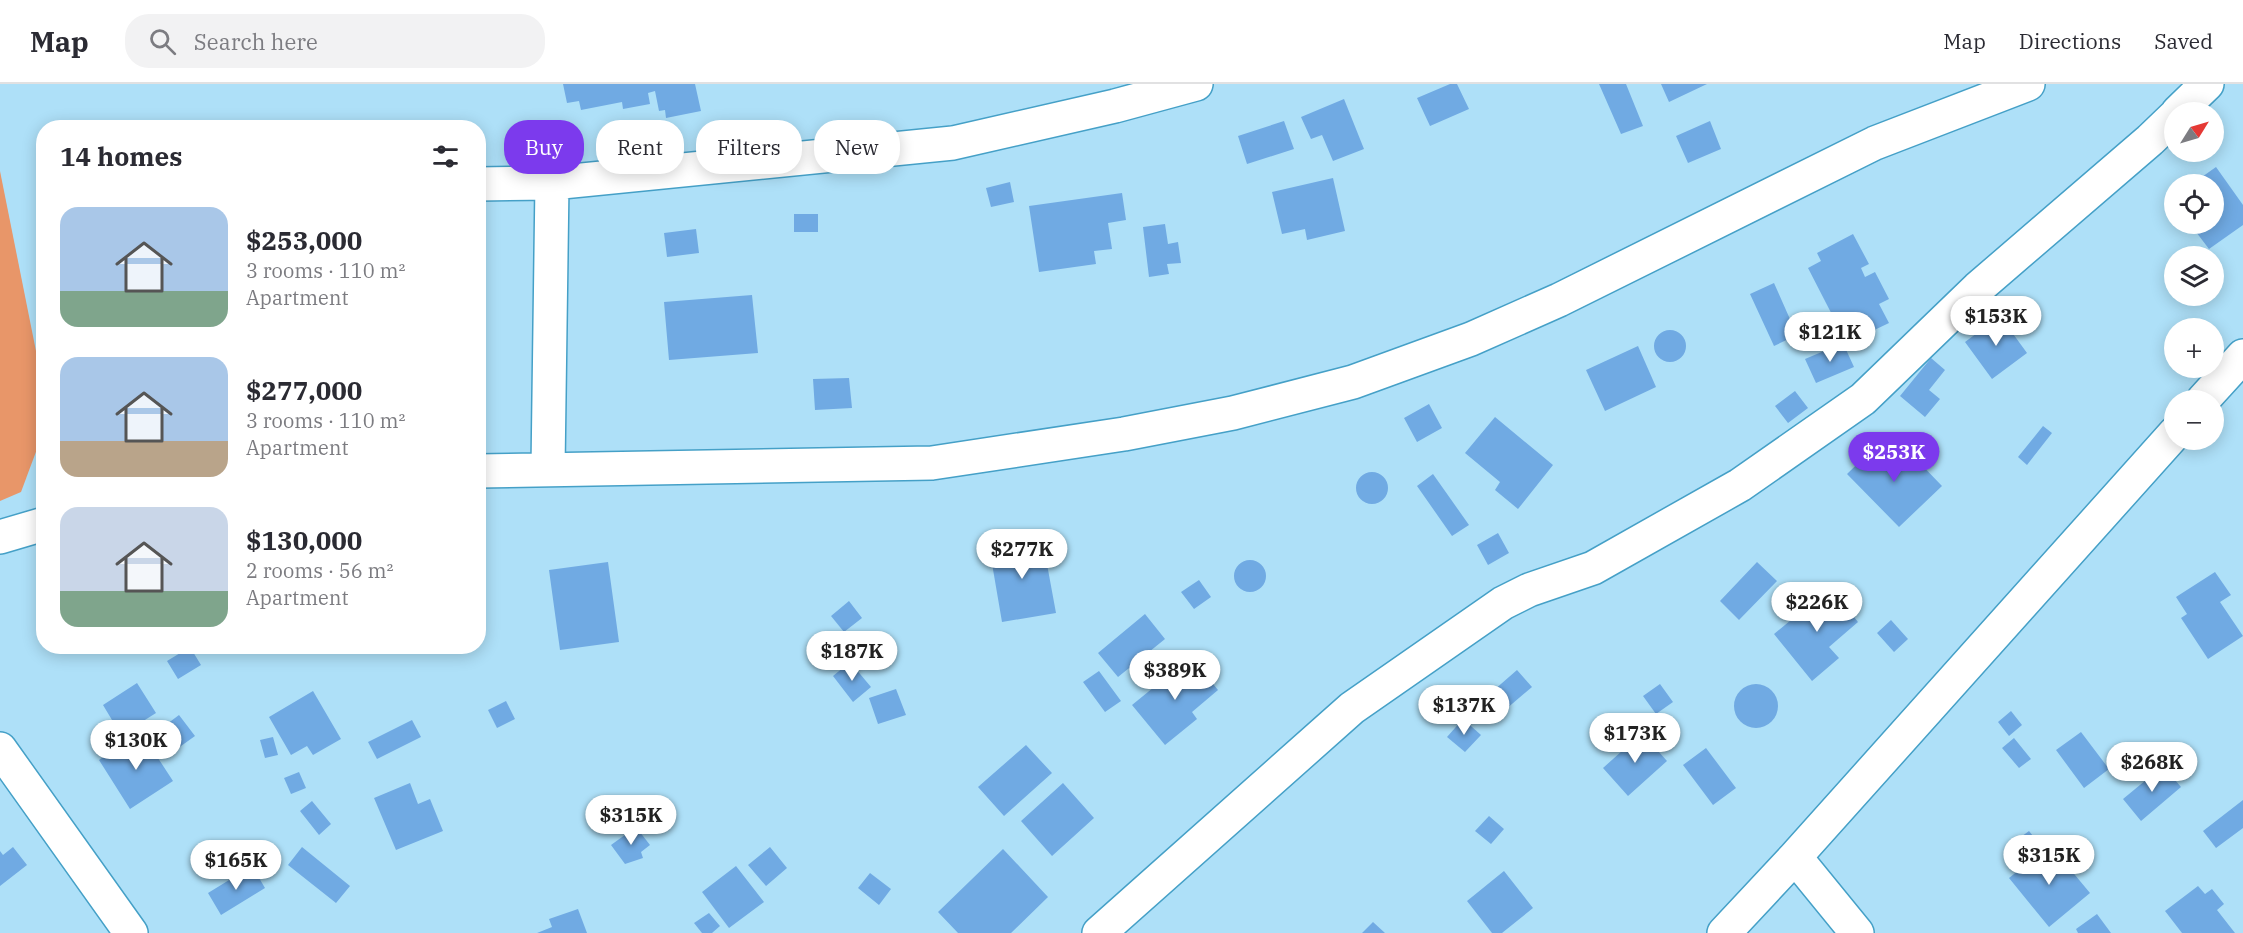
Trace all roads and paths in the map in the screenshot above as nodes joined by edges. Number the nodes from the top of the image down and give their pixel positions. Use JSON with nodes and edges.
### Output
{"nodes":[{"id":1,"x":1196,"y":84,"type":"edge"},
{"id":2,"x":2028,"y":84,"type":"edge"},
{"id":3,"x":2207,"y":84,"type":"edge"},
{"id":4,"x":2188,"y":102,"type":"edge"},
{"id":5,"x":2164,"y":127,"type":"edge"},
{"id":6,"x":552,"y":183,"type":"junction"},
{"id":7,"x":486,"y":184,"type":"edge"},
{"id":8,"x":2243,"y":356,"type":"edge"},
{"id":9,"x":2212,"y":390,"type":"edge"},
{"id":10,"x":2164,"y":444,"type":"edge"},
{"id":11,"x":548,"y":468,"type":"junction"},
{"id":12,"x":486,"y":471,"type":"edge"},
{"id":13,"x":36,"y":526,"type":"edge"},
{"id":14,"x":0,"y":537,"type":"edge"},
{"id":15,"x":0,"y":749,"type":"edge"},
{"id":16,"x":1795,"y":857,"type":"junction"},
{"id":17,"x":131,"y":933,"type":"edge"},
{"id":18,"x":1099,"y":933,"type":"edge"},
{"id":19,"x":1724,"y":933,"type":"edge"},
{"id":20,"x":1857,"y":933,"type":"edge"}],
"edges":[{"from":1,"to":6,"type":"street"},
{"from":2,"to":11,"type":"street"},
{"from":3,"to":4,"type":"street"},
{"from":5,"to":18,"type":"street"},
{"from":6,"to":7,"type":"street"},
{"from":6,"to":11,"type":"street"},
{"from":8,"to":9,"type":"street"},
{"from":10,"to":16,"type":"street"},
{"from":11,"to":12,"type":"street"},
{"from":13,"to":14,"type":"street"},
{"from":15,"to":17,"type":"street"},
{"from":16,"to":19,"type":"street"},
{"from":16,"to":20,"type":"street"}]}
